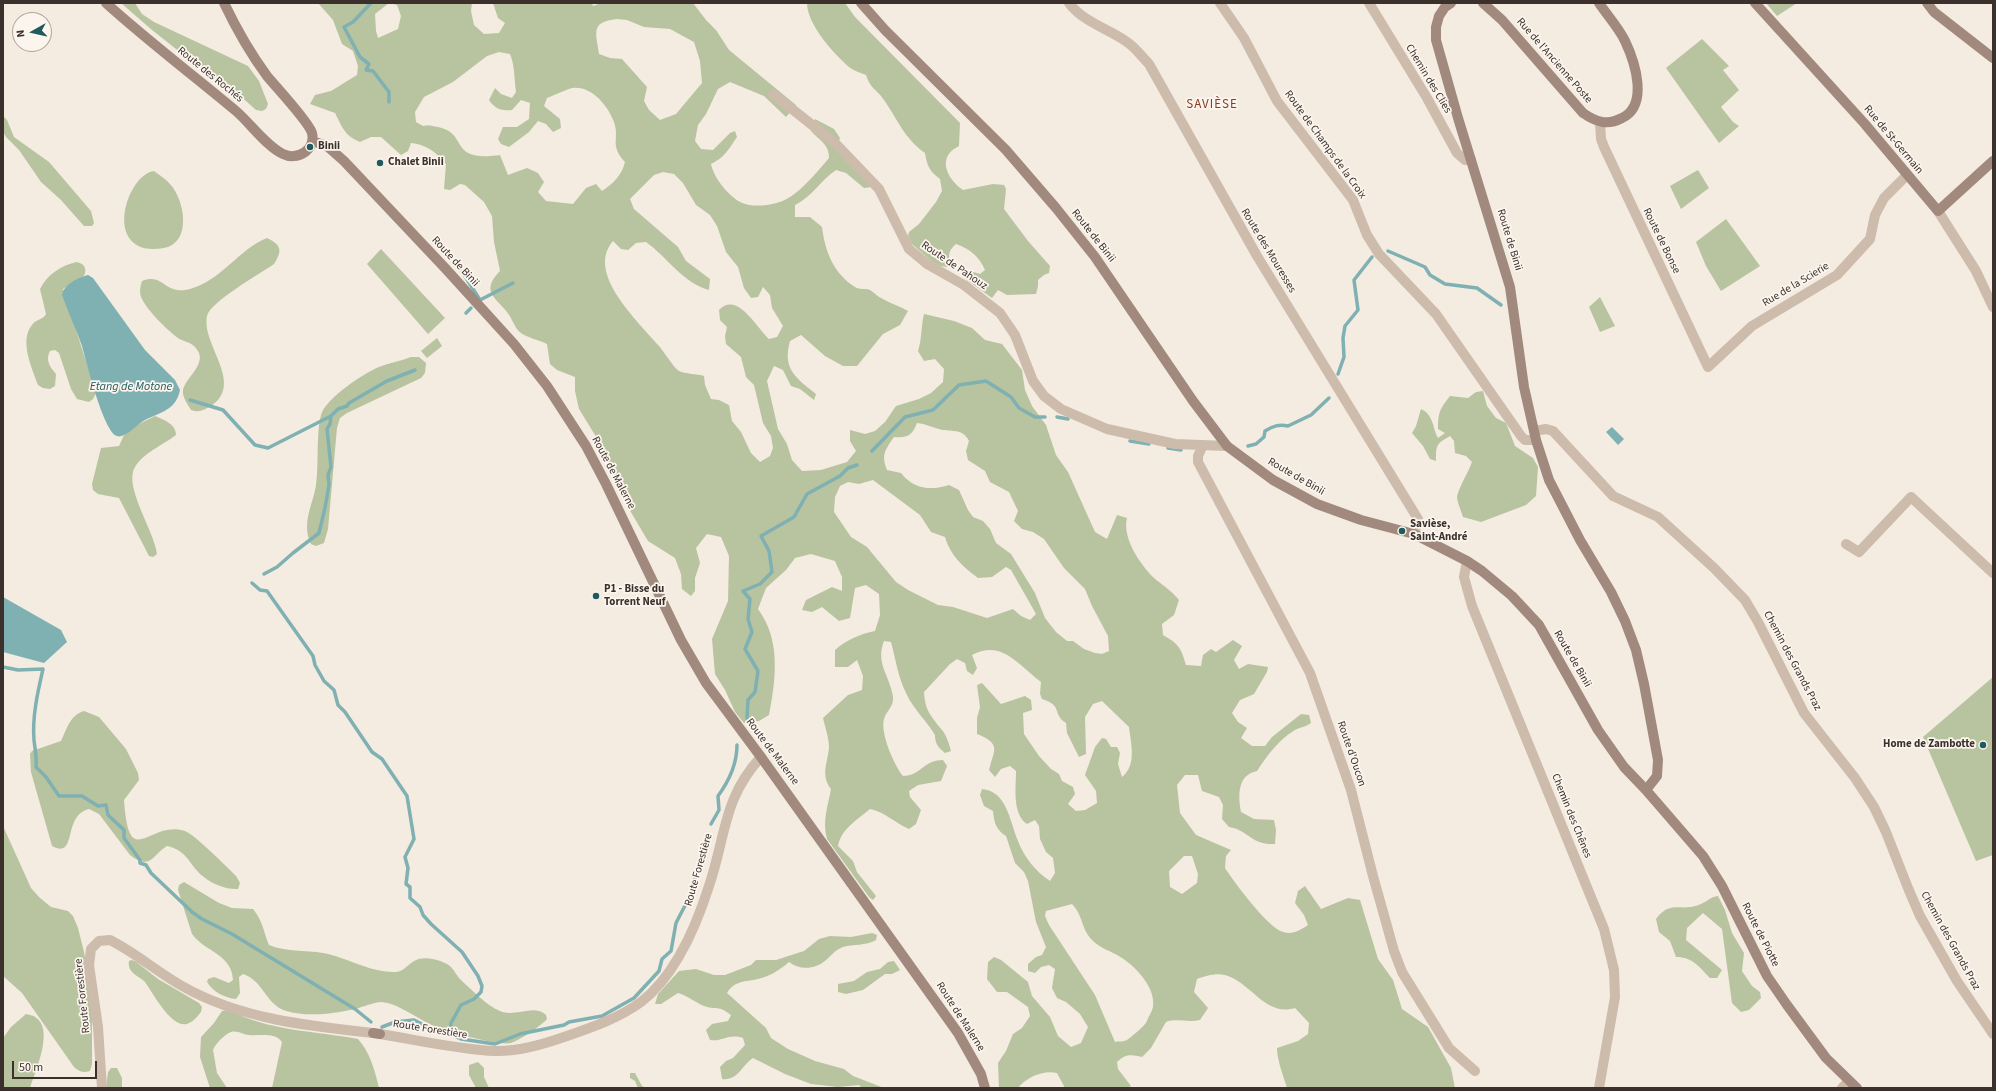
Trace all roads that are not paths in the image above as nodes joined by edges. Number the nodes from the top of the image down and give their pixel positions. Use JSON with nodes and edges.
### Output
{"nodes":[{"id":1,"x":106,"y":3,"type":"edge"},
{"id":2,"x":224,"y":3,"type":"edge"},
{"id":3,"x":861,"y":3,"type":"edge"},
{"id":4,"x":1070,"y":3,"type":"edge"},
{"id":5,"x":1220,"y":3,"type":"edge"},
{"id":6,"x":1369,"y":3,"type":"edge"},
{"id":7,"x":1452,"y":3,"type":"edge"},
{"id":8,"x":1483,"y":3,"type":"edge"},
{"id":9,"x":1599,"y":3,"type":"edge"},
{"id":10,"x":1755,"y":3,"type":"edge"},
{"id":11,"x":1927,"y":3,"type":"edge"},
{"id":12,"x":1993,"y":58,"type":"edge"},
{"id":13,"x":773,"y":94,"type":"dead end"},
{"id":14,"x":1600,"y":122,"type":"junction"},
{"id":15,"x":312,"y":141,"type":"junction"},
{"id":16,"x":1471,"y":160,"type":"junction"},
{"id":17,"x":1993,"y":161,"type":"edge"},
{"id":18,"x":1907,"y":175,"type":"junction"},
{"id":19,"x":1938,"y":211,"type":"junction"},
{"id":20,"x":1993,"y":307,"type":"edge"},
{"id":21,"x":1708,"y":367,"type":"joint"},
{"id":22,"x":566,"y":414,"type":"joint"},
{"id":23,"x":1535,"y":436,"type":"junction"},
{"id":24,"x":1204,"y":445,"type":"junction"},
{"id":25,"x":1227,"y":446,"type":"junction"},
{"id":26,"x":1414,"y":534,"type":"junction"},
{"id":27,"x":1846,"y":544,"type":"dead end"},
{"id":28,"x":1467,"y":561,"type":"junction"},
{"id":29,"x":1993,"y":573,"type":"edge"},
{"id":30,"x":761,"y":756,"type":"junction"},
{"id":31,"x":1646,"y":790,"type":"junction"},
{"id":32,"x":1993,"y":1034,"type":"edge"},
{"id":33,"x":1475,"y":1071,"type":"dead end"},
{"id":34,"x":1849,"y":1086,"type":"edge"},
{"id":35,"x":102,"y":1088,"type":"edge"},
{"id":36,"x":985,"y":1088,"type":"edge"},
{"id":37,"x":1599,"y":1088,"type":"edge"}],
"edges":[{"from":1,"to":15,"type":"street","name":"Route des Rochés"},
{"from":2,"to":15,"type":"street"},
{"from":3,"to":25,"type":"street","name":"Route de Binii"},
{"from":4,"to":26,"type":"street","name":"Route des Mouresses"},
{"from":5,"to":23,"type":"street","name":"Route de Champs de la Croix"},
{"from":6,"to":16,"type":"street","name":"Chemin des Clies"},
{"from":7,"to":16,"type":"street","name":"Route de Binii"},
{"from":8,"to":14,"type":"street","name":"Rue de l'Ancienne Poste"},
{"from":9,"to":14,"type":"street"},
{"from":10,"to":18,"type":"street","name":"Rue de St-Germain"},
{"from":11,"to":12,"type":"street"},
{"from":13,"to":24,"type":"street","name":"Route de Pahouz"},
{"from":14,"to":21,"type":"street","name":"Route de Bonse"},
{"from":15,"to":22,"type":"street","name":"Route de Binii"},
{"from":16,"to":23,"type":"street","name":"Route de Binii"},
{"from":17,"to":19,"type":"street"},
{"from":18,"to":19,"type":"street","name":"Rue de St-Germain"},
{"from":18,"to":21,"type":"street","name":"Rue de la Scierie"},
{"from":19,"to":20,"type":"street","name":"Rue de St-Germain"},
{"from":22,"to":30,"type":"street","name":"Route de Malerne"},
{"from":23,"to":31,"type":"street","name":"Route de Binii"},
{"from":23,"to":32,"type":"street","name":"Chemin des Grands Praz"},
{"from":24,"to":25,"type":"street","name":"Route de Pahouz"},
{"from":24,"to":33,"type":"street","name":"Route d'Oucon"},
{"from":25,"to":26,"type":"street","name":"Route de Binii"},
{"from":26,"to":28,"type":"street","name":"Route de Binii"},
{"from":27,"to":29,"type":"street"},
{"from":28,"to":31,"type":"street","name":"Route de Binii"},
{"from":28,"to":37,"type":"street","name":"Chemin des Chênes"},
{"from":30,"to":35,"type":"street","name":"Route Forestière"},
{"from":30,"to":36,"type":"street","name":"Route de Malerne"},
{"from":31,"to":34,"type":"street","name":"Route de Piotte"}]}
